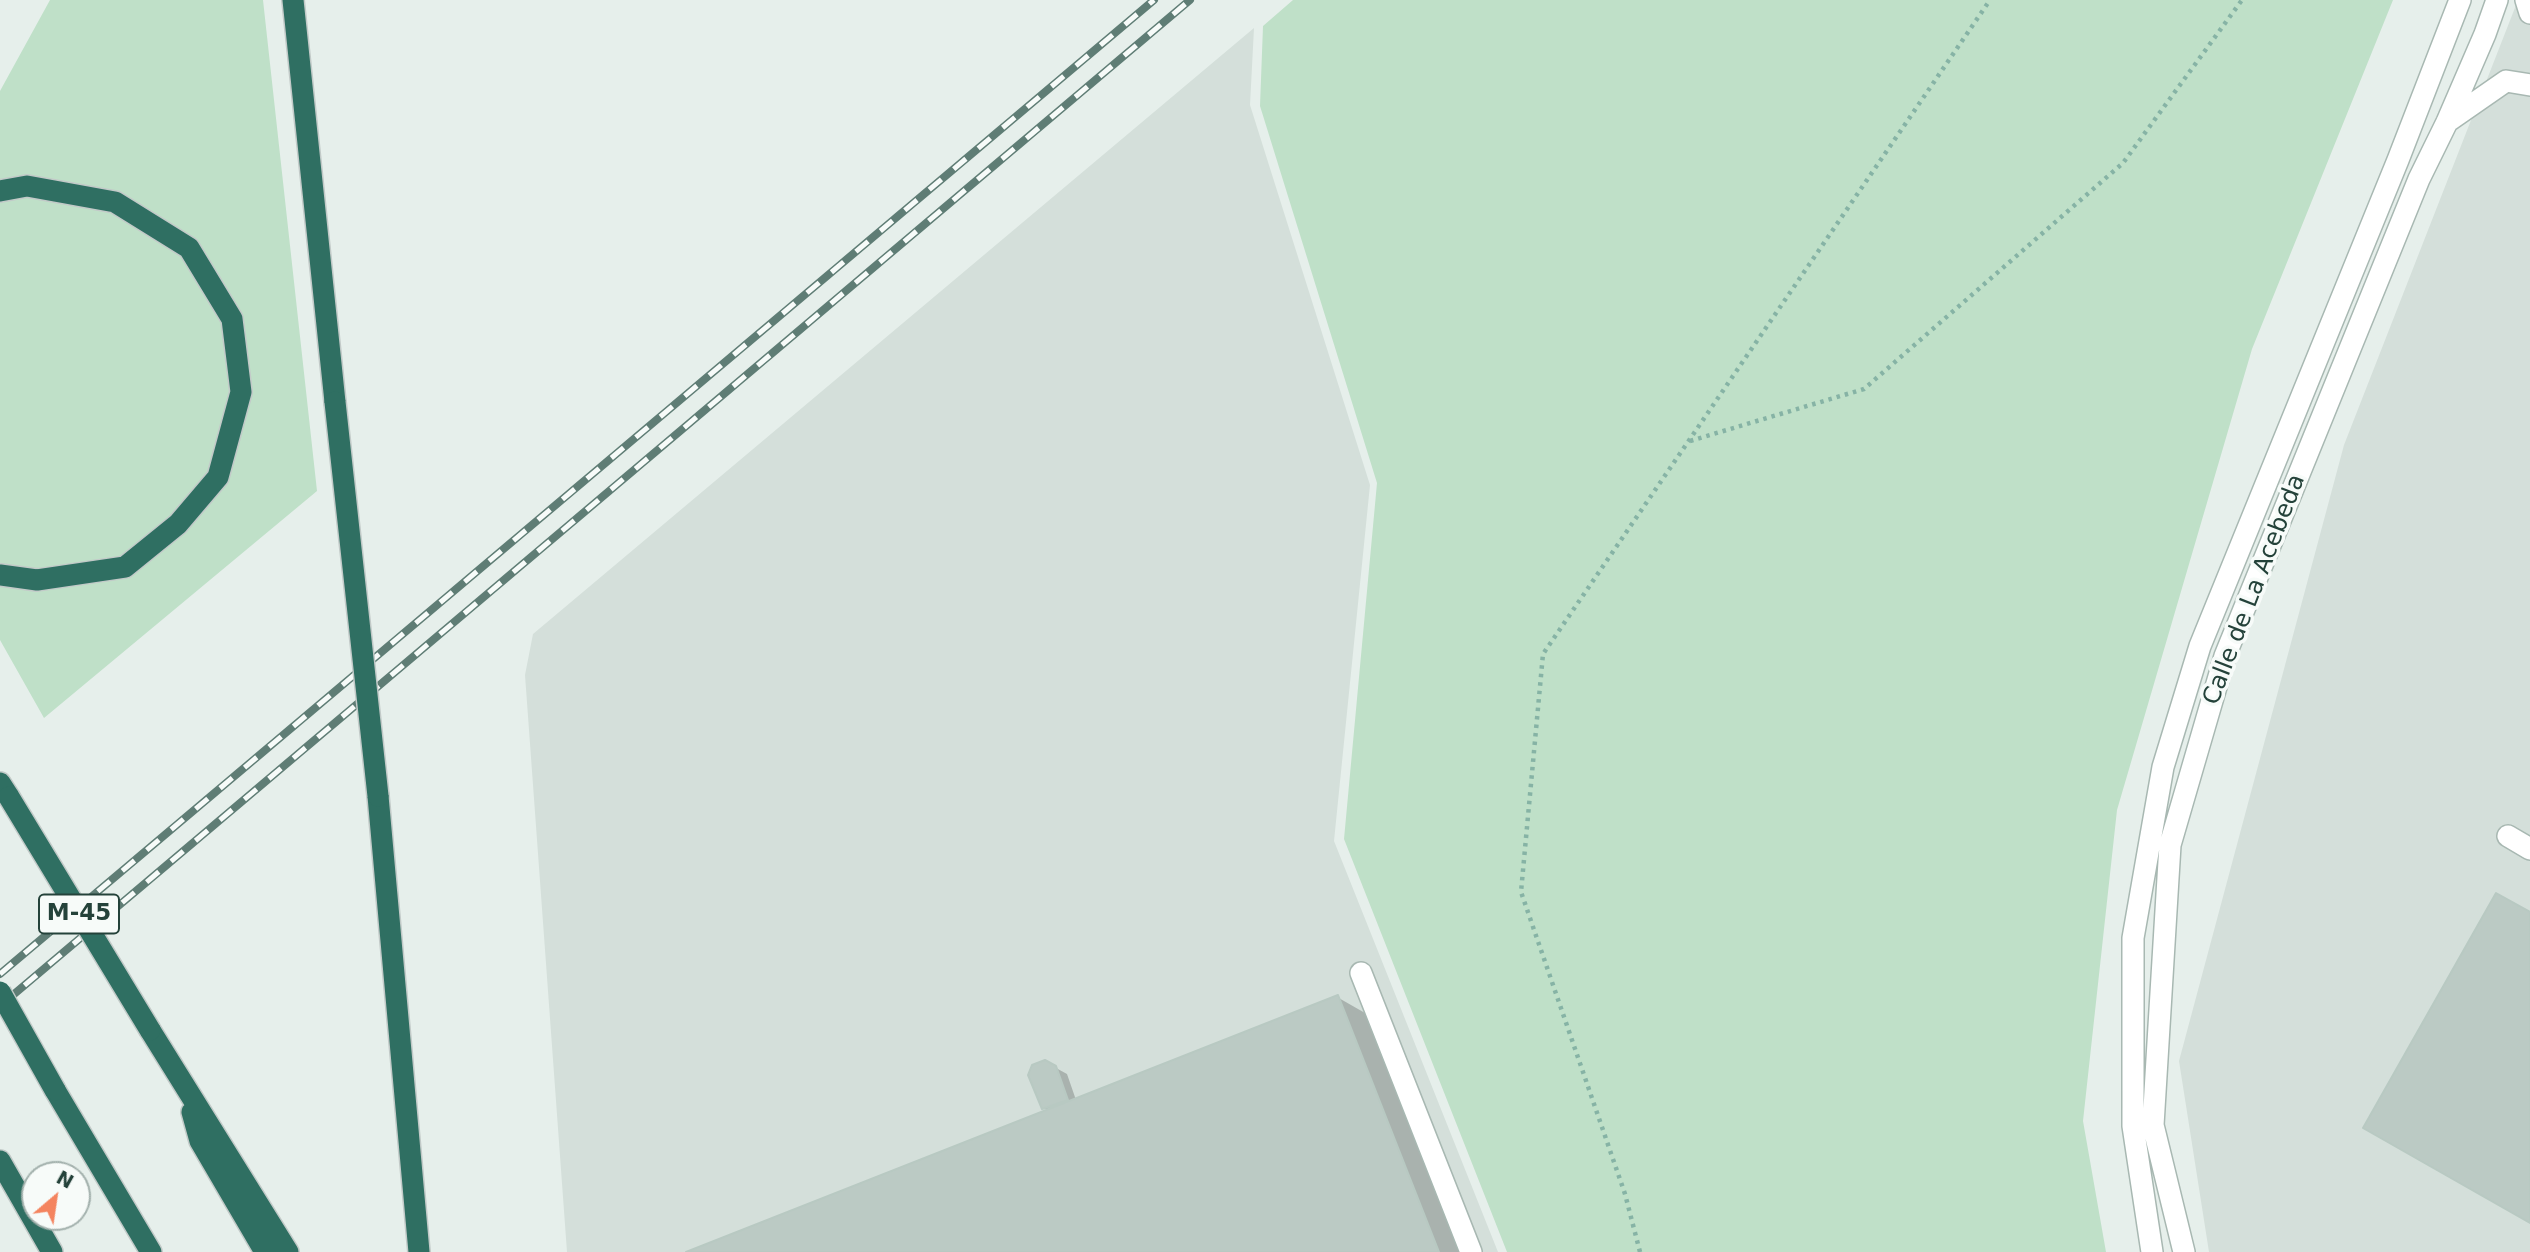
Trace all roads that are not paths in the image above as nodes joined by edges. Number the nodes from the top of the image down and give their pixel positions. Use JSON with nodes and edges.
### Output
{"nodes":[{"id":1,"x":293,"y":0,"type":"edge"},
{"id":2,"x":2460,"y":0,"type":"edge"},
{"id":3,"x":2497,"y":0,"type":"edge"},
{"id":4,"x":2526,"y":0,"type":"edge"},
{"id":5,"x":2530,"y":13,"type":"edge"},
{"id":6,"x":2530,"y":85,"type":"edge"},
{"id":7,"x":2448,"y":122,"type":"junction"},
{"id":8,"x":0,"y":191,"type":"edge"},
{"id":9,"x":0,"y":575,"type":"edge"},
{"id":10,"x":4,"y":790,"type":"edge"},
{"id":11,"x":2508,"y":836,"type":"dead end"},
{"id":12,"x":2530,"y":849,"type":"edge"},
{"id":13,"x":1361,"y":973,"type":"dead end"},
{"id":14,"x":0,"y":992,"type":"edge"},
{"id":15,"x":185,"y":1088,"type":"junction"},
{"id":16,"x":0,"y":1161,"type":"edge"},
{"id":17,"x":52,"y":1252,"type":"edge"},
{"id":18,"x":151,"y":1252,"type":"edge"},
{"id":19,"x":265,"y":1252,"type":"edge"},
{"id":20,"x":288,"y":1252,"type":"edge"},
{"id":21,"x":419,"y":1252,"type":"edge"},
{"id":22,"x":1471,"y":1252,"type":"edge"},
{"id":23,"x":2152,"y":1252,"type":"edge"},
{"id":24,"x":2184,"y":1252,"type":"edge"}],
"edges":[{"from":1,"to":21,"type":"highway","bridge":true},
{"from":2,"to":23,"type":"street","name":"Calle de La Acebeda"},
{"from":3,"to":7,"type":"street","name":"Calle de La Acebeda"},
{"from":4,"to":5,"type":"street"},
{"from":6,"to":7,"type":"street"},
{"from":7,"to":24,"type":"street","name":"Calle de La Acebeda"},
{"from":8,"to":9,"type":"highway"},
{"from":10,"to":15,"type":"highway","number":"M-45","bridge":true},
{"from":11,"to":12,"type":"street"},
{"from":13,"to":22,"type":"street"},
{"from":14,"to":18,"type":"highway","bridge":true},
{"from":15,"to":19,"type":"highway"},
{"from":15,"to":20,"type":"highway"},
{"from":16,"to":17,"type":"highway"}]}
